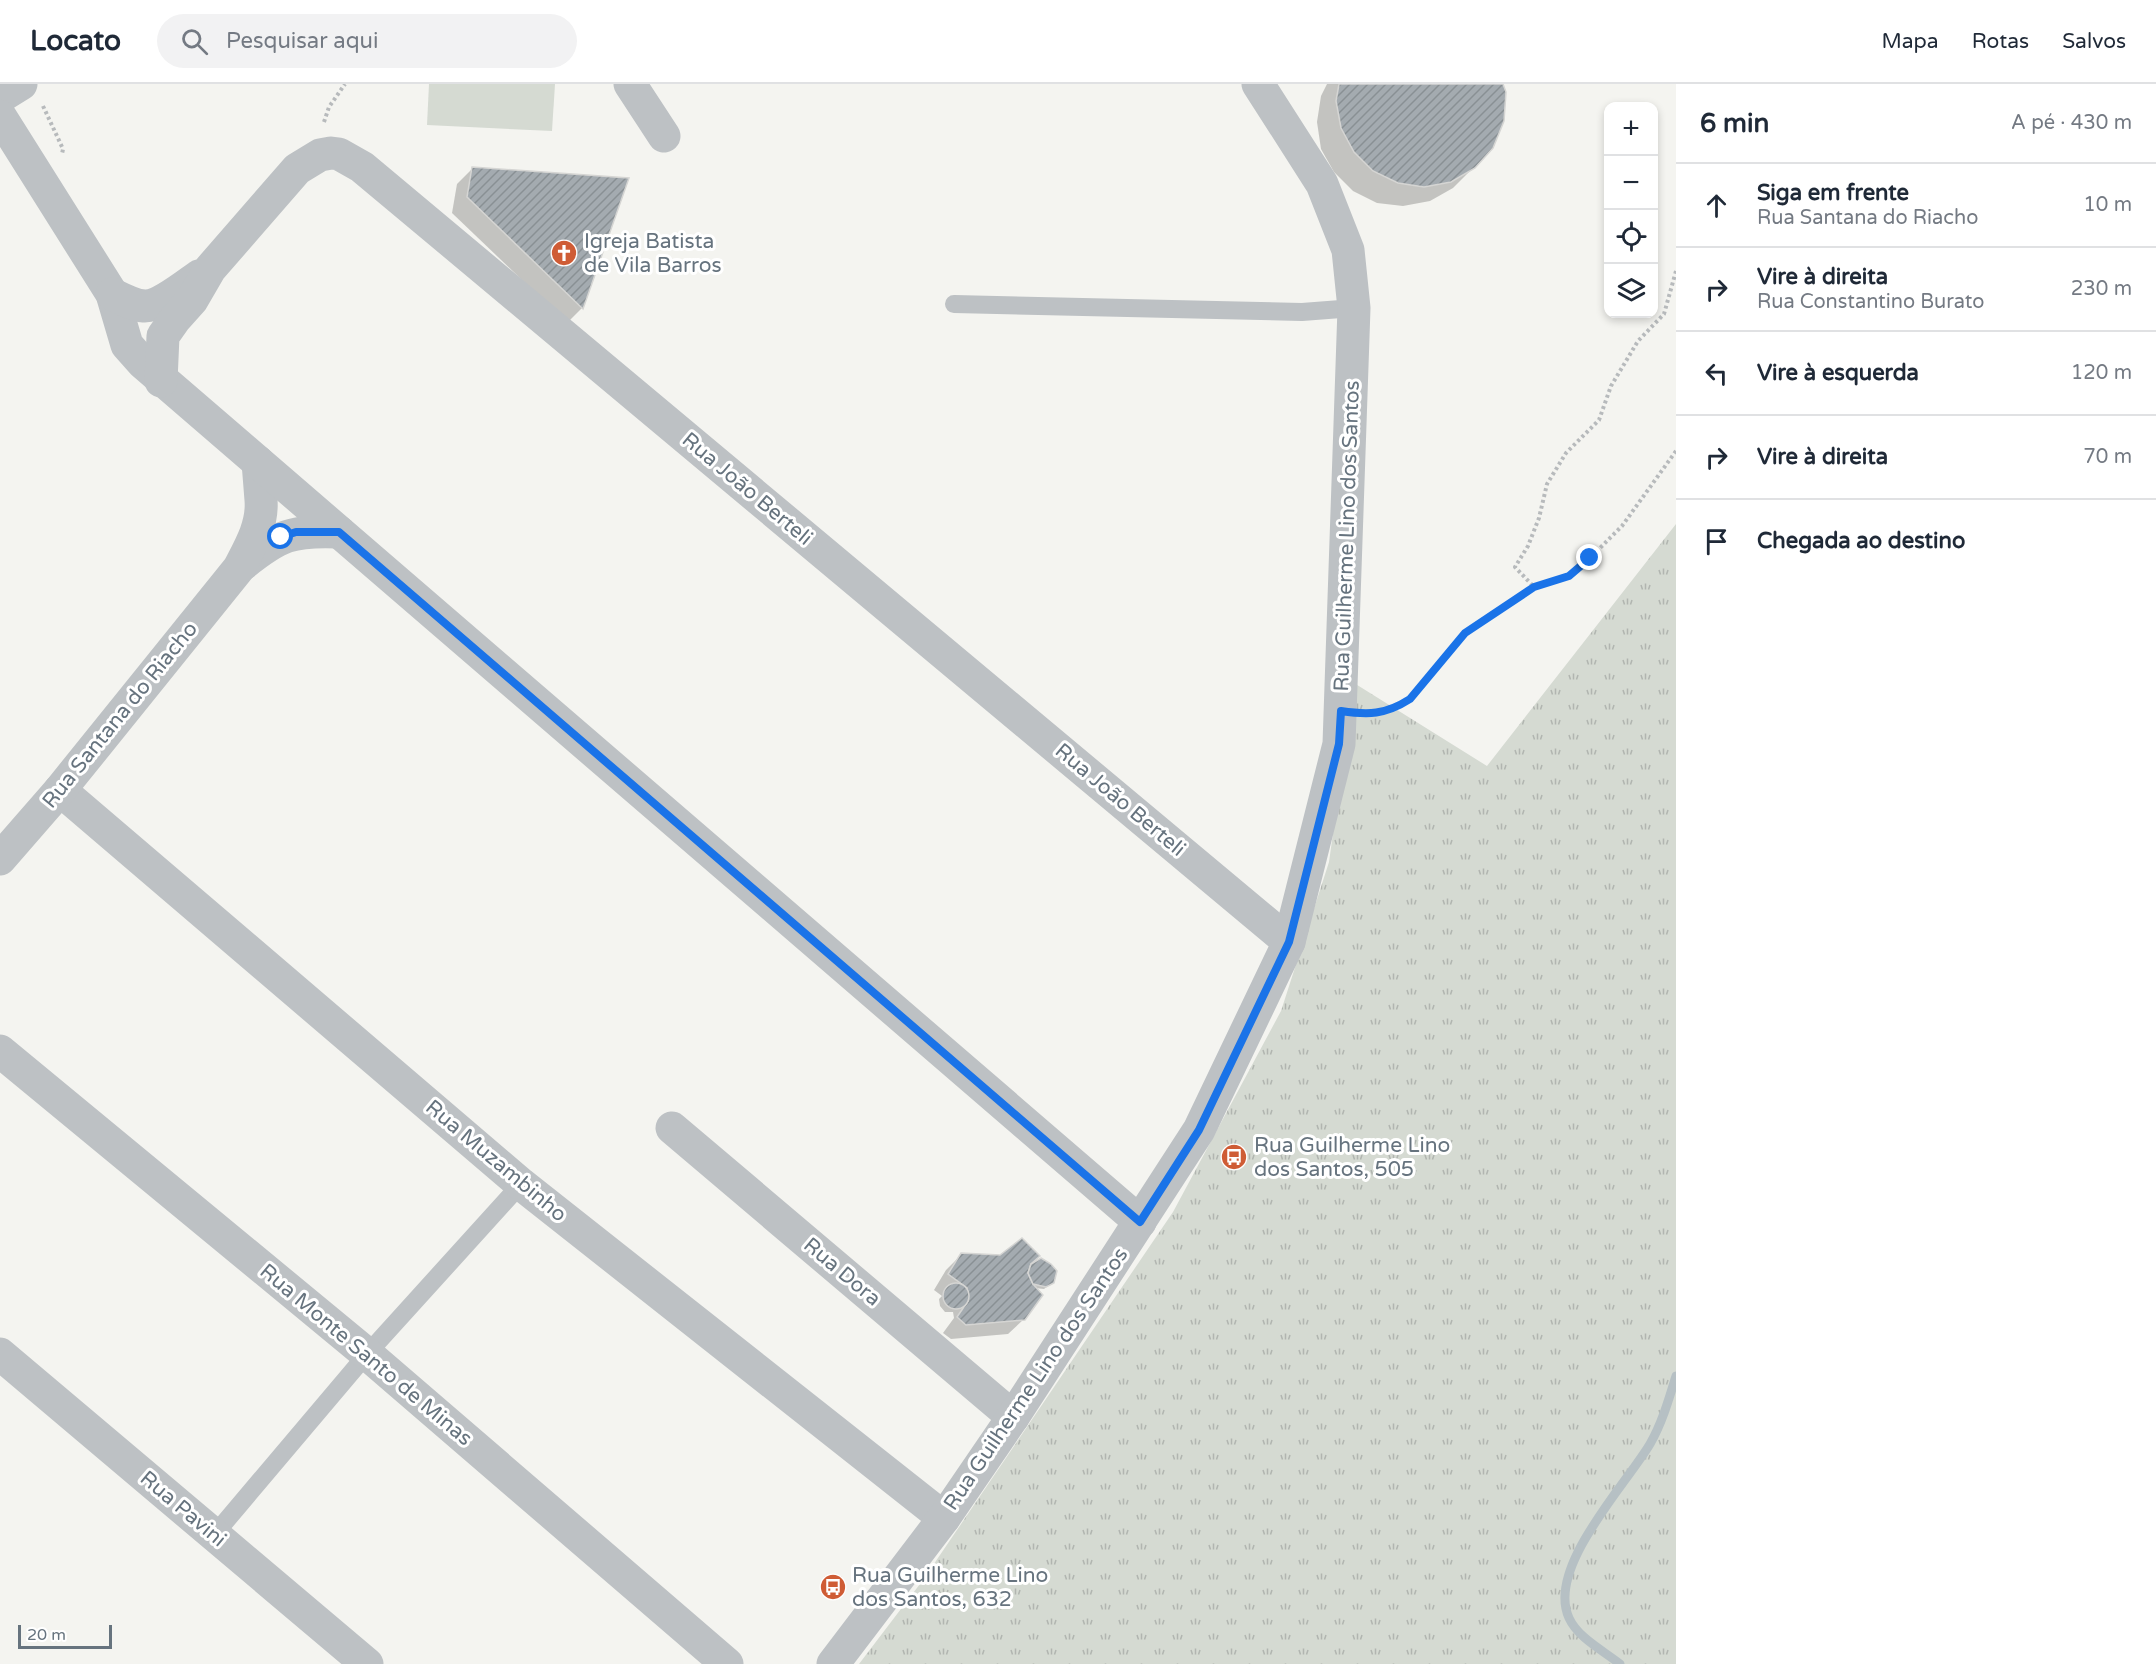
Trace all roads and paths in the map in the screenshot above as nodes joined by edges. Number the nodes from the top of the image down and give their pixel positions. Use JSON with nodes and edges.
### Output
{"nodes":[{"id":1,"x":21,"y":84,"type":"edge"},
{"id":2,"x":630,"y":84,"type":"edge"},
{"id":3,"x":1257,"y":84,"type":"edge"},
{"id":4,"x":0,"y":98,"type":"edge"},
{"id":5,"x":0,"y":116,"type":"edge"},
{"id":6,"x":664,"y":136,"type":"dead end"},
{"id":7,"x":210,"y":269,"type":"junction"},
{"id":8,"x":1676,"y":271,"type":"edge"},
{"id":9,"x":112,"y":294,"type":"junction"},
{"id":10,"x":954,"y":304,"type":"dead end"},
{"id":11,"x":1354,"y":308,"type":"junction"},
{"id":12,"x":161,"y":381,"type":"junction"},
{"id":13,"x":1676,"y":451,"type":"edge"},
{"id":14,"x":258,"y":462,"type":"junction"},
{"id":15,"x":339,"y":532,"type":"junction"},
{"id":16,"x":238,"y":568,"type":"junction"},
{"id":17,"x":1534,"y":587,"type":"junction"},
{"id":18,"x":1341,"y":711,"type":"junction"},
{"id":19,"x":60,"y":790,"type":"junction"},
{"id":20,"x":0,"y":859,"type":"edge"},
{"id":21,"x":1289,"y":942,"type":"junction"},
{"id":22,"x":0,"y":1051,"type":"edge"},
{"id":23,"x":672,"y":1128,"type":"dead end"},
{"id":24,"x":520,"y":1184,"type":"junction"},
{"id":25,"x":1140,"y":1222,"type":"junction"},
{"id":26,"x":0,"y":1354,"type":"edge"},
{"id":27,"x":367,"y":1354,"type":"junction"},
{"id":28,"x":1013,"y":1417,"type":"junction"},
{"id":29,"x":944,"y":1518,"type":"junction"},
{"id":30,"x":214,"y":1535,"type":"junction"},
{"id":31,"x":367,"y":1664,"type":"edge"},
{"id":32,"x":727,"y":1664,"type":"edge"},
{"id":33,"x":833,"y":1664,"type":"edge"}],
"edges":[{"from":1,"to":4,"type":"street"},
{"from":2,"to":6,"type":"street"},
{"from":3,"to":11,"type":"street","name":"Rua Guilherme Lino dos Santos"},
{"from":5,"to":9,"type":"street"},
{"from":7,"to":9,"type":"street","name":"Rua João Berteli"},
{"from":7,"to":12,"type":"street","name":"Rua João Berteli"},
{"from":7,"to":21,"type":"street","name":"Rua João Berteli"},
{"from":8,"to":17,"type":"path"},
{"from":9,"to":12,"type":"street"},
{"from":10,"to":11,"type":"lane"},
{"from":11,"to":18,"type":"street","name":"Rua Guilherme Lino dos Santos"},
{"from":12,"to":14,"type":"street"},
{"from":13,"to":17,"type":"path"},
{"from":14,"to":15,"type":"street"},
{"from":14,"to":16,"type":"street","name":"Rua Santana do Riacho"},
{"from":15,"to":16,"type":"street","name":"Rua Santana do Riacho"},
{"from":15,"to":25,"type":"street"},
{"from":16,"to":19,"type":"street","name":"Rua Santana do Riacho"},
{"from":17,"to":18,"type":"path"},
{"from":18,"to":21,"type":"street","name":"Rua Guilherme Lino dos Santos"},
{"from":19,"to":20,"type":"street","name":"Rua Santana do Riacho"},
{"from":19,"to":24,"type":"street","name":"Rua Muzambinho"},
{"from":21,"to":25,"type":"street","name":"Rua Guilherme Lino dos Santos"},
{"from":22,"to":27,"type":"street","name":"Rua Monte Santo de Minas"},
{"from":23,"to":28,"type":"street","name":"Rua Dora"},
{"from":24,"to":27,"type":"lane"},
{"from":24,"to":29,"type":"street","name":"Rua Muzambinho"},
{"from":25,"to":28,"type":"street","name":"Rua Guilherme Lino dos Santos"},
{"from":26,"to":30,"type":"street","name":"Rua Pavini"},
{"from":27,"to":30,"type":"lane"},
{"from":27,"to":32,"type":"street","name":"Rua Monte Santo de Minas"},
{"from":28,"to":29,"type":"street","name":"Rua Guilherme Lino dos Santos"},
{"from":29,"to":33,"type":"street","name":"Rua Guilherme Lino dos Santos"},
{"from":30,"to":31,"type":"street","name":"Rua Pavini"}]}
